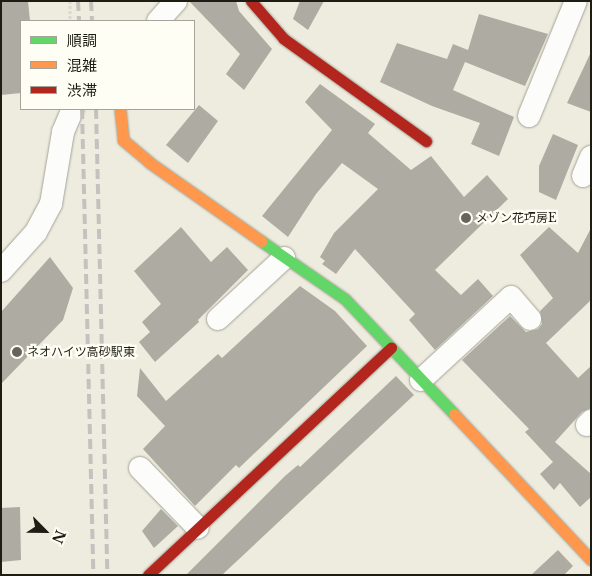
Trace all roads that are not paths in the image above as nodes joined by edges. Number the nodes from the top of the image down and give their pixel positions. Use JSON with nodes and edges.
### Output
{"nodes":[{"id":1,"x":176,"y":1,"type":"edge"},
{"id":2,"x":251,"y":1,"type":"edge"},
{"id":3,"x":576,"y":1,"type":"edge"},
{"id":4,"x":159,"y":20,"type":"edge"},
{"id":5,"x":73,"y":110,"type":"edge"},
{"id":6,"x":120,"y":110,"type":"edge"},
{"id":7,"x":529,"y":116,"type":"dead end"},
{"id":8,"x":426,"y":142,"type":"dead end"},
{"id":9,"x":284,"y":258,"type":"junction"},
{"id":10,"x":1,"y":271,"type":"edge"},
{"id":11,"x":218,"y":319,"type":"dead end"},
{"id":12,"x":530,"y":319,"type":"dead end"},
{"id":13,"x":391,"y":348,"type":"junction"},
{"id":14,"x":421,"y":380,"type":"junction"},
{"id":15,"x":140,"y":468,"type":"dead end"},
{"id":16,"x":198,"y":528,"type":"junction"},
{"id":17,"x":591,"y":560,"type":"edge"},
{"id":18,"x":148,"y":575,"type":"edge"}],
"edges":[{"from":1,"to":4,"type":"street"},
{"from":2,"to":8,"type":"street"},
{"from":3,"to":7,"type":"street"},
{"from":5,"to":10,"type":"street"},
{"from":6,"to":9,"type":"street"},
{"from":9,"to":11,"type":"street"},
{"from":9,"to":13,"type":"street"},
{"from":12,"to":14,"type":"street"},
{"from":13,"to":14,"type":"street"},
{"from":13,"to":16,"type":"street"},
{"from":14,"to":17,"type":"street"},
{"from":15,"to":16,"type":"street"},
{"from":16,"to":18,"type":"street"}]}
